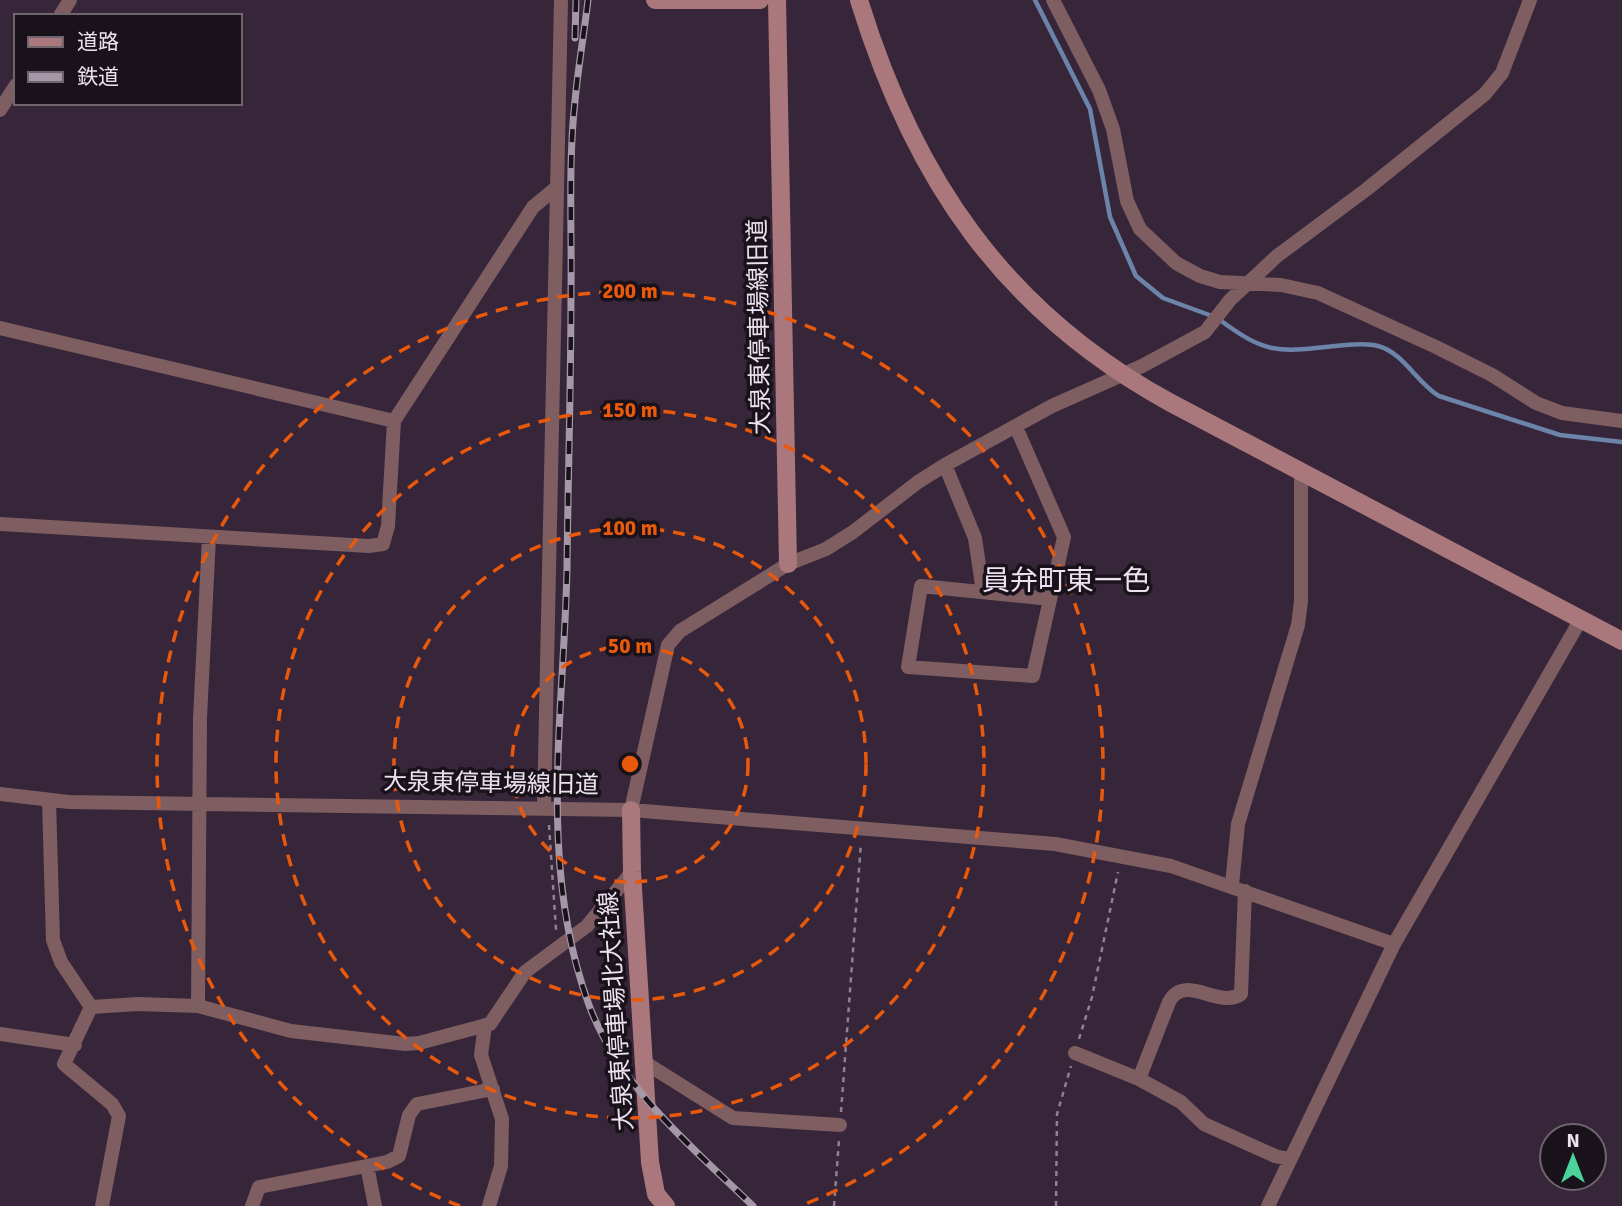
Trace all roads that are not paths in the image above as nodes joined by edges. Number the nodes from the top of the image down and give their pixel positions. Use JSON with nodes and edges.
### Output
{"nodes":[{"id":1,"x":561,"y":0,"type":"edge"},
{"id":2,"x":760,"y":0,"type":"edge"},
{"id":3,"x":778,"y":0,"type":"edge"},
{"id":4,"x":859,"y":0,"type":"edge"},
{"id":5,"x":1053,"y":0,"type":"edge"},
{"id":6,"x":1530,"y":0,"type":"edge"},
{"id":7,"x":665,"y":1,"type":"edge"},
{"id":8,"x":14,"y":88,"type":"edge"},
{"id":9,"x":0,"y":110,"type":"edge"},
{"id":10,"x":556,"y":188,"type":"junction"},
{"id":11,"x":1246,"y":284,"type":"junction"},
{"id":12,"x":0,"y":328,"type":"edge"},
{"id":13,"x":1120,"y":375,"type":"junction"},
{"id":14,"x":394,"y":421,"type":"junction"},
{"id":15,"x":1622,"y":421,"type":"edge"},
{"id":16,"x":1016,"y":427,"type":"junction"},
{"id":17,"x":945,"y":465,"type":"junction"},
{"id":18,"x":1301,"y":472,"type":"junction"},
{"id":19,"x":0,"y":524,"type":"edge"},
{"id":20,"x":209,"y":537,"type":"junction"},
{"id":21,"x":788,"y":564,"type":"junction"},
{"id":22,"x":983,"y":592,"type":"junction"},
{"id":23,"x":1051,"y":599,"type":"junction"},
{"id":24,"x":1581,"y":620,"type":"junction"},
{"id":25,"x":1622,"y":641,"type":"edge"},
{"id":26,"x":0,"y":794,"type":"edge"},
{"id":27,"x":49,"y":801,"type":"junction"},
{"id":28,"x":199,"y":803,"type":"junction"},
{"id":29,"x":546,"y":808,"type":"junction"},
{"id":30,"x":631,"y":810,"type":"junction"},
{"id":31,"x":632,"y":872,"type":"junction"},
{"id":32,"x":1239,"y":888,"type":"junction"},
{"id":33,"x":1394,"y":944,"type":"junction"},
{"id":34,"x":198,"y":1006,"type":"junction"},
{"id":35,"x":90,"y":1007,"type":"junction"},
{"id":36,"x":485,"y":1025,"type":"junction"},
{"id":37,"x":0,"y":1034,"type":"edge"},
{"id":38,"x":75,"y":1045,"type":"junction"},
{"id":39,"x":1075,"y":1052,"type":"road end"},
{"id":40,"x":644,"y":1062,"type":"junction"},
{"id":41,"x":1139,"y":1079,"type":"junction"},
{"id":42,"x":493,"y":1089,"type":"junction"},
{"id":43,"x":840,"y":1125,"type":"road end"},
{"id":44,"x":1289,"y":1159,"type":"junction"},
{"id":45,"x":367,"y":1166,"type":"junction"},
{"id":46,"x":102,"y":1206,"type":"edge"},
{"id":47,"x":252,"y":1206,"type":"edge"},
{"id":48,"x":375,"y":1206,"type":"edge"},
{"id":49,"x":489,"y":1206,"type":"edge"},
{"id":50,"x":666,"y":1206,"type":"edge"},
{"id":51,"x":1268,"y":1206,"type":"edge"}],
"edges":[{"from":1,"to":10,"type":"street"},
{"from":2,"to":7,"type":"street"},
{"from":3,"to":21,"type":"street","name":"大泉東停車場線旧道"},
{"from":4,"to":13,"type":"street"},
{"from":5,"to":11,"type":"street"},
{"from":6,"to":11,"type":"street"},
{"from":8,"to":9,"type":"street"},
{"from":10,"to":14,"type":"street"},
{"from":10,"to":29,"type":"street"},
{"from":11,"to":13,"type":"street"},
{"from":11,"to":15,"type":"street"},
{"from":12,"to":14,"type":"street"},
{"from":13,"to":16,"type":"street"},
{"from":13,"to":18,"type":"street"},
{"from":14,"to":20,"type":"street"},
{"from":16,"to":17,"type":"street"},
{"from":16,"to":23,"type":"street"},
{"from":17,"to":21,"type":"street"},
{"from":17,"to":22,"type":"street"},
{"from":18,"to":24,"type":"street"},
{"from":18,"to":32,"type":"street"},
{"from":19,"to":20,"type":"street"},
{"from":20,"to":28,"type":"street"},
{"from":21,"to":30,"type":"street","name":"大泉東停車場線旧道"},
{"from":22,"to":23,"type":"street"},
{"from":22,"to":23,"type":"street"},
{"from":24,"to":25,"type":"street"},
{"from":24,"to":33,"type":"street"},
{"from":26,"to":27,"type":"street","name":"大泉東停車場線旧道"},
{"from":27,"to":28,"type":"street","name":"大泉東停車場線旧道"},
{"from":27,"to":35,"type":"street"},
{"from":28,"to":29,"type":"street","name":"大泉東停車場線旧道"},
{"from":28,"to":34,"type":"street"},
{"from":29,"to":30,"type":"street","name":"大泉東停車場線旧道"},
{"from":30,"to":31,"type":"street","name":"大泉東停車場北大社線"},
{"from":30,"to":32,"type":"street"},
{"from":31,"to":36,"type":"street"},
{"from":31,"to":40,"type":"street","name":"大泉東停車場北大社線"},
{"from":32,"to":33,"type":"street"},
{"from":32,"to":41,"type":"street"},
{"from":33,"to":44,"type":"street"},
{"from":34,"to":35,"type":"street"},
{"from":34,"to":36,"type":"street"},
{"from":35,"to":38,"type":"street"},
{"from":36,"to":42,"type":"street"},
{"from":37,"to":38,"type":"street"},
{"from":38,"to":46,"type":"street"},
{"from":39,"to":41,"type":"street"},
{"from":40,"to":43,"type":"street"},
{"from":40,"to":50,"type":"street","name":"大泉東停車場北大社線"},
{"from":41,"to":44,"type":"street"},
{"from":42,"to":45,"type":"street"},
{"from":42,"to":49,"type":"street"},
{"from":44,"to":51,"type":"street"},
{"from":45,"to":47,"type":"street"},
{"from":45,"to":48,"type":"street"}]}
